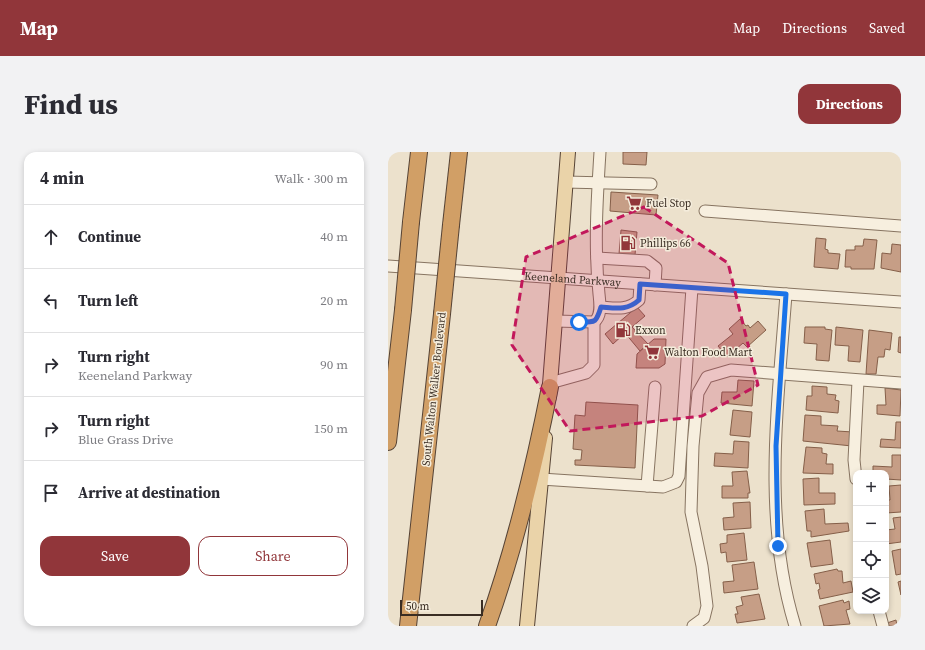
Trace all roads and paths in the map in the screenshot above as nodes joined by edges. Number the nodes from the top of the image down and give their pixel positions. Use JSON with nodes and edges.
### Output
{"nodes":[{"id":1,"x":419,"y":152,"type":"edge"},
{"id":2,"x":459,"y":152,"type":"edge"},
{"id":3,"x":568,"y":152,"type":"edge"},
{"id":4,"x":600,"y":152,"type":"edge"},
{"id":5,"x":565,"y":182,"type":"junction"},
{"id":6,"x":598,"y":183,"type":"junction"},
{"id":7,"x":651,"y":184,"type":"dead end"},
{"id":8,"x":704,"y":211,"type":"dead end"},
{"id":9,"x":901,"y":226,"type":"edge"},
{"id":10,"x":597,"y":258,"type":"junction"},
{"id":11,"x":388,"y":266,"type":"edge"},
{"id":12,"x":558,"y":279,"type":"junction"},
{"id":13,"x":598,"y":282,"type":"junction"},
{"id":14,"x":640,"y":284,"type":"junction"},
{"id":15,"x":655,"y":285,"type":"junction"},
{"id":16,"x":692,"y":288,"type":"junction"},
{"id":17,"x":786,"y":294,"type":"junction"},
{"id":18,"x":901,"y":302,"type":"edge"},
{"id":19,"x":601,"y":307,"type":"junction"},
{"id":20,"x":555,"y":321,"type":"junction"},
{"id":21,"x":594,"y":322,"type":"junction"},
{"id":22,"x":780,"y":375,"type":"junction"},
{"id":23,"x":858,"y":381,"type":"junction"},
{"id":24,"x":901,"y":383,"type":"edge"},
{"id":25,"x":550,"y":385,"type":"junction"},
{"id":26,"x":655,"y":387,"type":"dead end"},
{"id":27,"x":388,"y":442,"type":"edge"},
{"id":28,"x":855,"y":470,"type":"edge"},
{"id":29,"x":541,"y":479,"type":"junction"},
{"id":30,"x":648,"y":486,"type":"junction"},
{"id":31,"x":880,"y":614,"type":"edge"},
{"id":32,"x":408,"y":626,"type":"edge"},
{"id":33,"x":487,"y":626,"type":"edge"},
{"id":34,"x":527,"y":626,"type":"edge"},
{"id":35,"x":693,"y":626,"type":"edge"},
{"id":36,"x":795,"y":626,"type":"edge"},
{"id":37,"x":883,"y":626,"type":"edge"}],
"edges":[{"from":1,"to":27,"type":"highway","bridge":true},
{"from":2,"to":32,"type":"highway","name":"South Walton Walker Boulevard","bridge":true},
{"from":3,"to":5,"type":"main road"},
{"from":4,"to":6,"type":"street"},
{"from":5,"to":6,"type":"street"},
{"from":5,"to":12,"type":"main road"},
{"from":6,"to":7,"type":"street"},
{"from":6,"to":10,"type":"street"},
{"from":8,"to":9,"type":"street"},
{"from":10,"to":13,"type":"street"},
{"from":10,"to":15,"type":"street"},
{"from":11,"to":12,"type":"street","name":"Keeneland Parkway"},
{"from":12,"to":13,"type":"street","name":"Keeneland Parkway"},
{"from":12,"to":20,"type":"main road"},
{"from":13,"to":14,"type":"street","name":"Keeneland Parkway"},
{"from":13,"to":19,"type":"street"},
{"from":14,"to":15,"type":"street","name":"Keeneland Parkway"},
{"from":14,"to":19,"type":"street"},
{"from":15,"to":16,"type":"street","name":"Keeneland Parkway"},
{"from":16,"to":17,"type":"street","name":"Keeneland Parkway"},
{"from":16,"to":30,"type":"street"},
{"from":17,"to":18,"type":"street","name":"Keeneland Parkway"},
{"from":17,"to":22,"type":"street"},
{"from":19,"to":21,"type":"street"},
{"from":20,"to":21,"type":"street"},
{"from":20,"to":25,"type":"main road"},
{"from":21,"to":25,"type":"street"},
{"from":22,"to":23,"type":"street"},
{"from":22,"to":35,"type":"street"},
{"from":22,"to":36,"type":"street"},
{"from":23,"to":24,"type":"street"},
{"from":23,"to":28,"type":"street"},
{"from":25,"to":29,"type":"main road"},
{"from":25,"to":33,"type":"highway"},
{"from":26,"to":30,"type":"street"},
{"from":29,"to":30,"type":"street"},
{"from":29,"to":34,"type":"main road"},
{"from":31,"to":37,"type":"street"}]}
